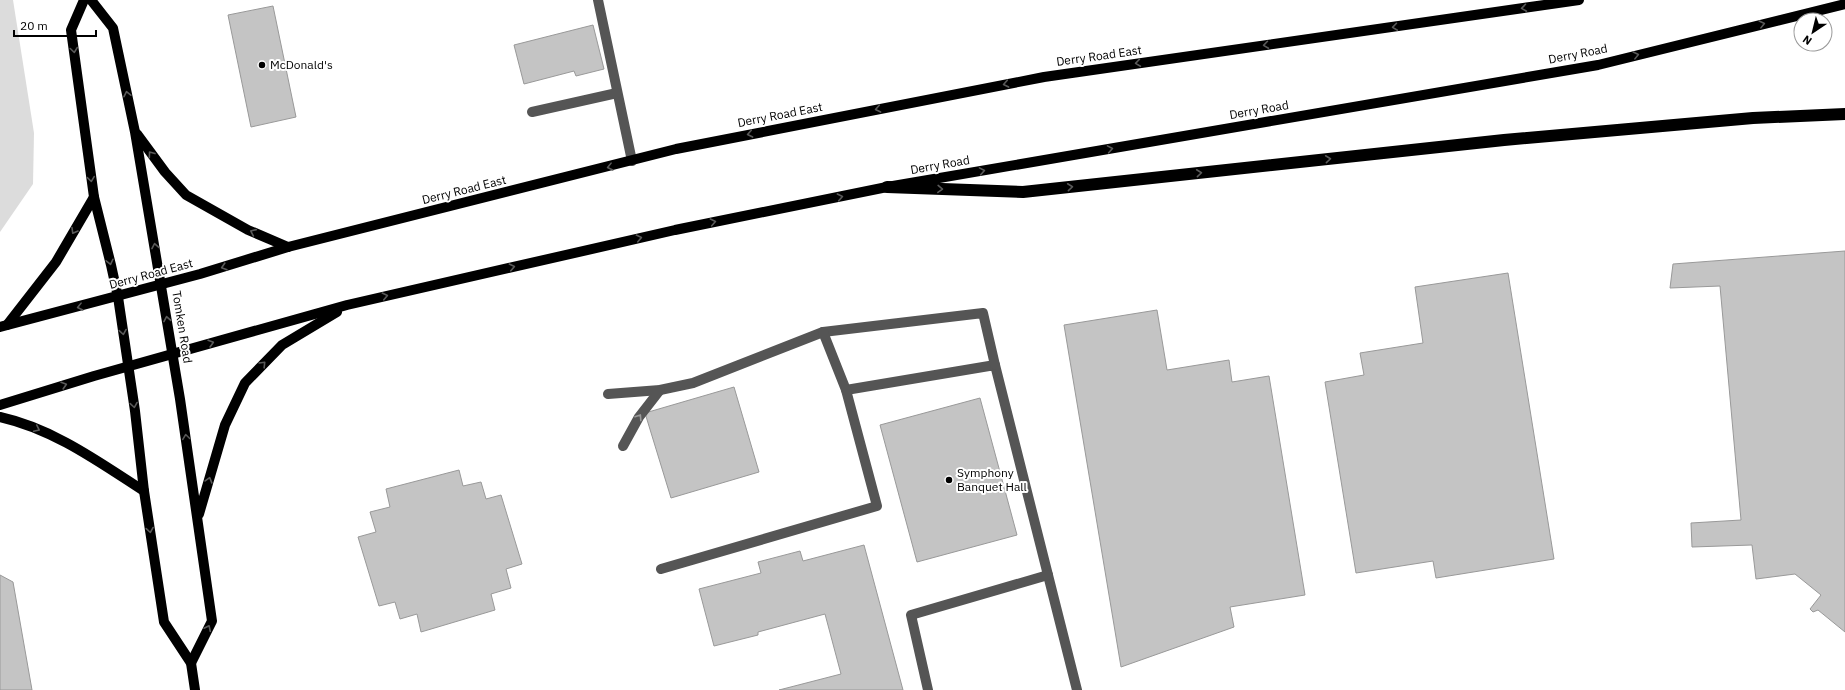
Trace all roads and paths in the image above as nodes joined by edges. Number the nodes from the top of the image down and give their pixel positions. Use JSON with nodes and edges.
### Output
{"nodes":[{"id":1,"x":84,"y":0,"type":"edge"},
{"id":2,"x":92,"y":0,"type":"edge"},
{"id":3,"x":598,"y":0,"type":"edge"},
{"id":4,"x":1579,"y":0,"type":"edge"},
{"id":5,"x":1845,"y":4,"type":"edge"},
{"id":6,"x":617,"y":94,"type":"junction"},
{"id":7,"x":532,"y":112,"type":"dead end"},
{"id":8,"x":1845,"y":114,"type":"edge"},
{"id":9,"x":135,"y":132,"type":"junction"},
{"id":10,"x":632,"y":161,"type":"junction"},
{"id":11,"x":887,"y":187,"type":"junction"},
{"id":12,"x":94,"y":197,"type":"junction"},
{"id":13,"x":288,"y":247,"type":"junction"},
{"id":14,"x":161,"y":285,"type":"junction"},
{"id":15,"x":118,"y":297,"type":"junction"},
{"id":16,"x":347,"y":305,"type":"junction"},
{"id":17,"x":4,"y":326,"type":"edge"},
{"id":18,"x":823,"y":332,"type":"junction"},
{"id":19,"x":173,"y":354,"type":"junction"},
{"id":20,"x":995,"y":365,"type":"junction"},
{"id":21,"x":128,"y":366,"type":"junction"},
{"id":22,"x":660,"y":390,"type":"junction"},
{"id":23,"x":846,"y":390,"type":"junction"},
{"id":24,"x":608,"y":394,"type":"dead end"},
{"id":25,"x":0,"y":405,"type":"edge"},
{"id":26,"x":0,"y":417,"type":"edge"},
{"id":27,"x":623,"y":446,"type":"dead end"},
{"id":28,"x":144,"y":491,"type":"junction"},
{"id":29,"x":198,"y":517,"type":"junction"},
{"id":30,"x":660,"y":569,"type":"dead end"},
{"id":31,"x":1048,"y":575,"type":"junction"},
{"id":32,"x":191,"y":663,"type":"junction"},
{"id":33,"x":195,"y":690,"type":"edge"},
{"id":34,"x":928,"y":690,"type":"edge"},
{"id":35,"x":1077,"y":690,"type":"edge"}],
"edges":[{"from":1,"to":12,"type":"main road","one_way":true},
{"from":9,"to":2,"type":"main road","name":"Tomken Road","one_way":true},
{"from":3,"to":6,"type":"lane"},
{"from":4,"to":10,"type":"main road","name":"Derry Road East","one_way":true},
{"from":11,"to":5,"type":"main road","name":"Derry Road","one_way":true},
{"from":6,"to":7,"type":"lane"},
{"from":6,"to":10,"type":"lane"},
{"from":11,"to":8,"type":"highway","one_way":true},
{"from":13,"to":9,"type":"main road","one_way":true},
{"from":14,"to":9,"type":"main road","name":"Tomken Road","one_way":true},
{"from":10,"to":13,"type":"main road","name":"Derry Road East","one_way":true},
{"from":16,"to":11,"type":"main road","name":"Derry Road","one_way":true},
{"from":12,"to":15,"type":"main road","one_way":true},
{"from":12,"to":17,"type":"main road","one_way":true},
{"from":13,"to":14,"type":"main road","name":"Derry Road East","one_way":true},
{"from":14,"to":15,"type":"main road","name":"Derry Road East"},
{"from":19,"to":14,"type":"main road","name":"Tomken Road","one_way":true},
{"from":15,"to":17,"type":"main road","name":"Derry Road East","one_way":true},
{"from":15,"to":21,"type":"main road","one_way":true},
{"from":19,"to":16,"type":"main road","one_way":true},
{"from":29,"to":16,"type":"main road","one_way":true},
{"from":18,"to":20,"type":"lane"},
{"from":18,"to":22,"type":"lane"},
{"from":18,"to":23,"type":"lane"},
{"from":19,"to":21,"type":"main road"},
{"from":29,"to":19,"type":"main road","name":"Tomken Road","one_way":true},
{"from":20,"to":23,"type":"lane"},
{"from":20,"to":31,"type":"lane"},
{"from":25,"to":21,"type":"main road","one_way":true},
{"from":21,"to":28,"type":"main road","one_way":true},
{"from":22,"to":24,"type":"lane"},
{"from":27,"to":22,"type":"lane","one_way":true},
{"from":23,"to":30,"type":"lane"},
{"from":26,"to":28,"type":"main road","one_way":true},
{"from":28,"to":32,"type":"main road","one_way":true},
{"from":32,"to":29,"type":"main road","name":"Tomken Road","one_way":true},
{"from":31,"to":34,"type":"lane"},
{"from":31,"to":35,"type":"lane"},
{"from":32,"to":33,"type":"main road"}]}
